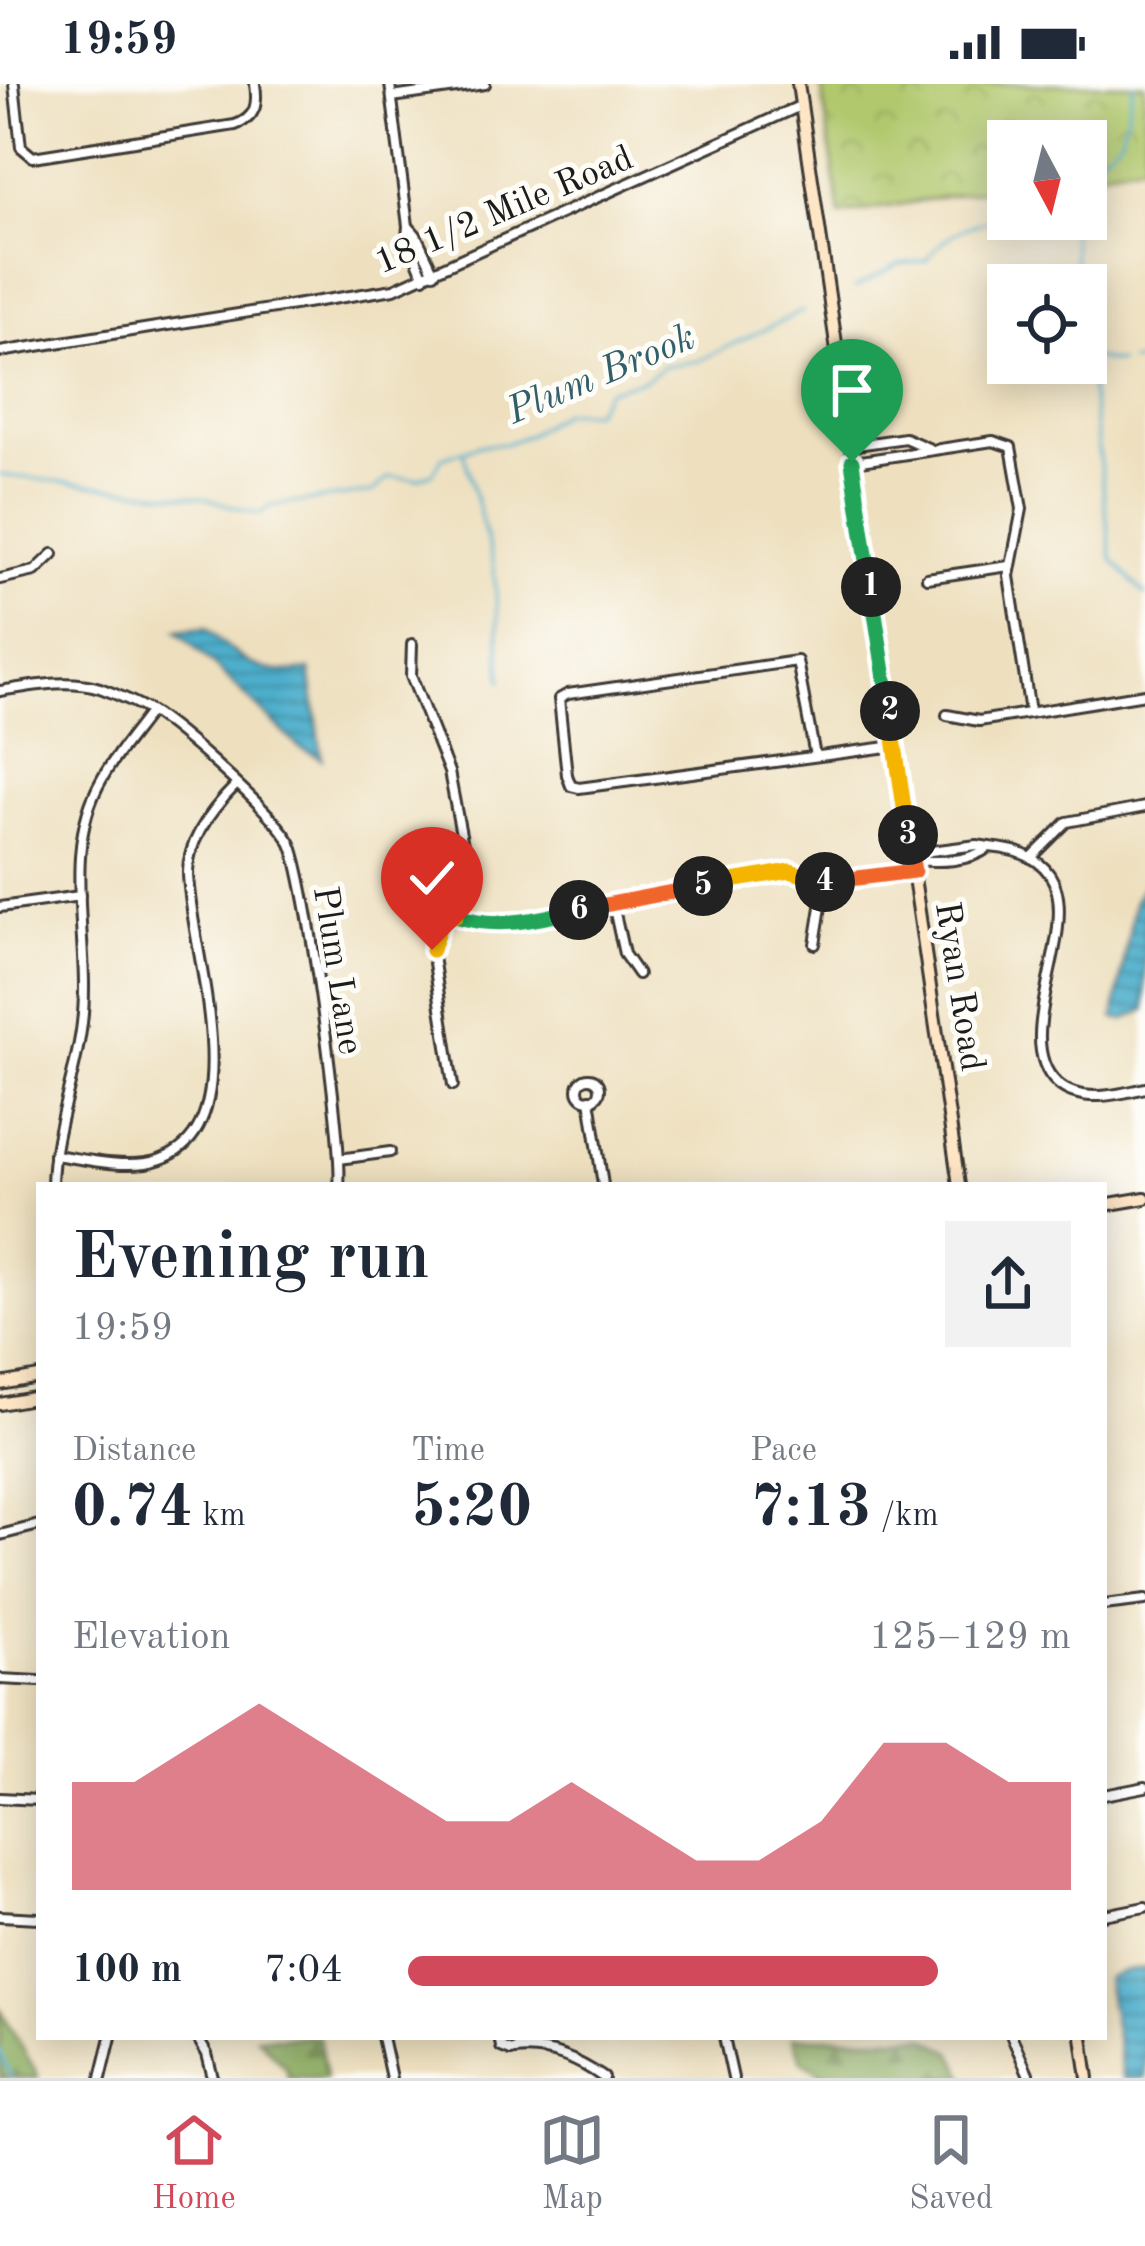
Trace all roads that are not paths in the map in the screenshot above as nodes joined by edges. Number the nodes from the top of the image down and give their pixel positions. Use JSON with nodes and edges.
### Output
{"nodes":[{"id":1,"x":14,"y":84,"type":"edge"},
{"id":2,"x":256,"y":84,"type":"edge"},
{"id":3,"x":390,"y":84,"type":"edge"},
{"id":4,"x":485,"y":84,"type":"edge"},
{"id":5,"x":798,"y":84,"type":"edge"},
{"id":6,"x":392,"y":97,"type":"junction"},
{"id":7,"x":802,"y":106,"type":"junction"},
{"id":8,"x":429,"y":275,"type":"junction"},
{"id":9,"x":0,"y":352,"type":"edge"},
{"id":10,"x":850,"y":446,"type":"junction"},
{"id":11,"x":931,"y":450,"type":"junction"},
{"id":12,"x":852,"y":462,"type":"junction"},
{"id":13,"x":52,"y":554,"type":"dead end"},
{"id":14,"x":1009,"y":566,"type":"junction"},
{"id":15,"x":927,"y":578,"type":"dead end"},
{"id":16,"x":0,"y":579,"type":"edge"},
{"id":17,"x":412,"y":644,"type":"dead end"},
{"id":18,"x":0,"y":691,"type":"edge"},
{"id":19,"x":1145,"y":694,"type":"edge"},
{"id":20,"x":151,"y":712,"type":"junction"},
{"id":21,"x":1030,"y":712,"type":"junction"},
{"id":22,"x":947,"y":715,"type":"dead end"},
{"id":23,"x":895,"y":746,"type":"junction"},
{"id":24,"x":814,"y":756,"type":"junction"},
{"id":25,"x":236,"y":785,"type":"junction"},
{"id":26,"x":1145,"y":807,"type":"edge"},
{"id":27,"x":1030,"y":858,"type":"junction"},
{"id":28,"x":913,"y":865,"type":"junction"},
{"id":29,"x":825,"y":882,"type":"junction"},
{"id":30,"x":80,"y":896,"type":"junction"},
{"id":31,"x":613,"y":904,"type":"junction"},
{"id":32,"x":0,"y":908,"type":"edge"},
{"id":33,"x":444,"y":913,"type":"junction"},
{"id":34,"x":815,"y":944,"type":"dead end"},
{"id":35,"x":638,"y":974,"type":"dead end"},
{"id":36,"x":453,"y":1085,"type":"dead end"},
{"id":37,"x":1145,"y":1088,"type":"edge"},
{"id":38,"x":590,"y":1100,"type":"dead end"},
{"id":39,"x":390,"y":1151,"type":"dead end"},
{"id":40,"x":54,"y":1155,"type":"junction"},
{"id":41,"x":339,"y":1160,"type":"junction"},
{"id":42,"x":52,"y":1182,"type":"edge"},
{"id":43,"x":339,"y":1182,"type":"edge"},
{"id":44,"x":603,"y":1182,"type":"edge"},
{"id":45,"x":959,"y":1182,"type":"edge"},
{"id":46,"x":1145,"y":1198,"type":"edge"},
{"id":47,"x":1107,"y":1204,"type":"edge"},
{"id":48,"x":36,"y":1378,"type":"edge"},
{"id":49,"x":0,"y":1384,"type":"edge"},
{"id":50,"x":34,"y":1398,"type":"edge"},
{"id":51,"x":0,"y":1404,"type":"edge"},
{"id":52,"x":36,"y":1526,"type":"edge"},
{"id":53,"x":0,"y":1535,"type":"edge"},
{"id":54,"x":1145,"y":1600,"type":"edge"},
{"id":55,"x":1107,"y":1605,"type":"edge"},
{"id":56,"x":0,"y":1678,"type":"edge"},
{"id":57,"x":36,"y":1681,"type":"edge"},
{"id":58,"x":1145,"y":1787,"type":"edge"},
{"id":59,"x":1107,"y":1794,"type":"edge"},
{"id":60,"x":0,"y":1798,"type":"edge"},
{"id":61,"x":36,"y":1800,"type":"edge"},
{"id":62,"x":1145,"y":1907,"type":"edge"},
{"id":63,"x":1107,"y":1914,"type":"edge"},
{"id":64,"x":0,"y":1916,"type":"edge"},
{"id":65,"x":36,"y":1918,"type":"edge"},
{"id":66,"x":110,"y":2040,"type":"edge"},
{"id":67,"x":198,"y":2040,"type":"edge"},
{"id":68,"x":383,"y":2040,"type":"edge"},
{"id":69,"x":500,"y":2040,"type":"edge"},
{"id":70,"x":520,"y":2040,"type":"edge"},
{"id":71,"x":524,"y":2040,"type":"edge"},
{"id":72,"x":725,"y":2040,"type":"edge"},
{"id":73,"x":1013,"y":2040,"type":"edge"},
{"id":74,"x":1082,"y":2040,"type":"edge"},
{"id":75,"x":532,"y":2048,"type":"junction"},
{"id":76,"x":515,"y":2050,"type":"junction"},
{"id":77,"x":101,"y":2078,"type":"edge"},
{"id":78,"x":213,"y":2078,"type":"edge"},
{"id":79,"x":391,"y":2078,"type":"edge"},
{"id":80,"x":604,"y":2078,"type":"edge"},
{"id":81,"x":733,"y":2078,"type":"edge"},
{"id":82,"x":1030,"y":2078,"type":"edge"},
{"id":83,"x":1088,"y":2078,"type":"edge"}],
"edges":[{"from":1,"to":2,"type":"street"},
{"from":3,"to":6,"type":"street"},
{"from":4,"to":6,"type":"street"},
{"from":5,"to":7,"type":"main road","name":"Ryan Road"},
{"from":6,"to":8,"type":"street"},
{"from":7,"to":8,"type":"street","name":"18 1/2 Mile Road"},
{"from":7,"to":10,"type":"main road","name":"Ryan Road"},
{"from":8,"to":9,"type":"street","name":"18 1/2 Mile Road"},
{"from":10,"to":11,"type":"street"},
{"from":10,"to":12,"type":"main road","name":"Ryan Road"},
{"from":11,"to":12,"type":"street"},
{"from":11,"to":14,"type":"street"},
{"from":12,"to":23,"type":"main road","name":"Ryan Road"},
{"from":13,"to":16,"type":"street"},
{"from":14,"to":15,"type":"street"},
{"from":14,"to":21,"type":"street"},
{"from":17,"to":33,"type":"street"},
{"from":18,"to":20,"type":"street","name":"Plum Lane"},
{"from":19,"to":21,"type":"street"},
{"from":20,"to":25,"type":"street","name":"Plum Lane"},
{"from":20,"to":30,"type":"street"},
{"from":21,"to":22,"type":"street"},
{"from":23,"to":24,"type":"street"},
{"from":23,"to":28,"type":"main road","name":"Ryan Road"},
{"from":24,"to":24,"type":"street"},
{"from":25,"to":40,"type":"street"},
{"from":25,"to":41,"type":"street","name":"Plum Lane"},
{"from":26,"to":27,"type":"street"},
{"from":27,"to":28,"type":"street"},
{"from":27,"to":37,"type":"street"},
{"from":28,"to":29,"type":"street"},
{"from":28,"to":45,"type":"main road","name":"Ryan Road"},
{"from":29,"to":31,"type":"street"},
{"from":29,"to":34,"type":"street"},
{"from":30,"to":32,"type":"street"},
{"from":30,"to":40,"type":"street"},
{"from":31,"to":33,"type":"street"},
{"from":31,"to":35,"type":"street"},
{"from":33,"to":36,"type":"street"},
{"from":38,"to":44,"type":"street"},
{"from":39,"to":41,"type":"street"},
{"from":40,"to":42,"type":"street"},
{"from":41,"to":43,"type":"street","name":"Plum Lane"},
{"from":46,"to":47,"type":"main road"},
{"from":48,"to":49,"type":"main road"},
{"from":48,"to":50,"type":"main road"},
{"from":50,"to":51,"type":"main road"},
{"from":52,"to":53,"type":"street"},
{"from":54,"to":55,"type":"street"},
{"from":56,"to":57,"type":"street"},
{"from":58,"to":59,"type":"street"},
{"from":60,"to":61,"type":"street"},
{"from":62,"to":63,"type":"street"},
{"from":64,"to":65,"type":"street"},
{"from":66,"to":77,"type":"street"},
{"from":67,"to":78,"type":"street"},
{"from":68,"to":79,"type":"street"},
{"from":69,"to":76,"type":"street"},
{"from":70,"to":76,"type":"street"},
{"from":71,"to":75,"type":"street"},
{"from":72,"to":81,"type":"street"},
{"from":73,"to":82,"type":"street"},
{"from":74,"to":83,"type":"main road"},
{"from":75,"to":76,"type":"street"},
{"from":75,"to":80,"type":"street"}]}
